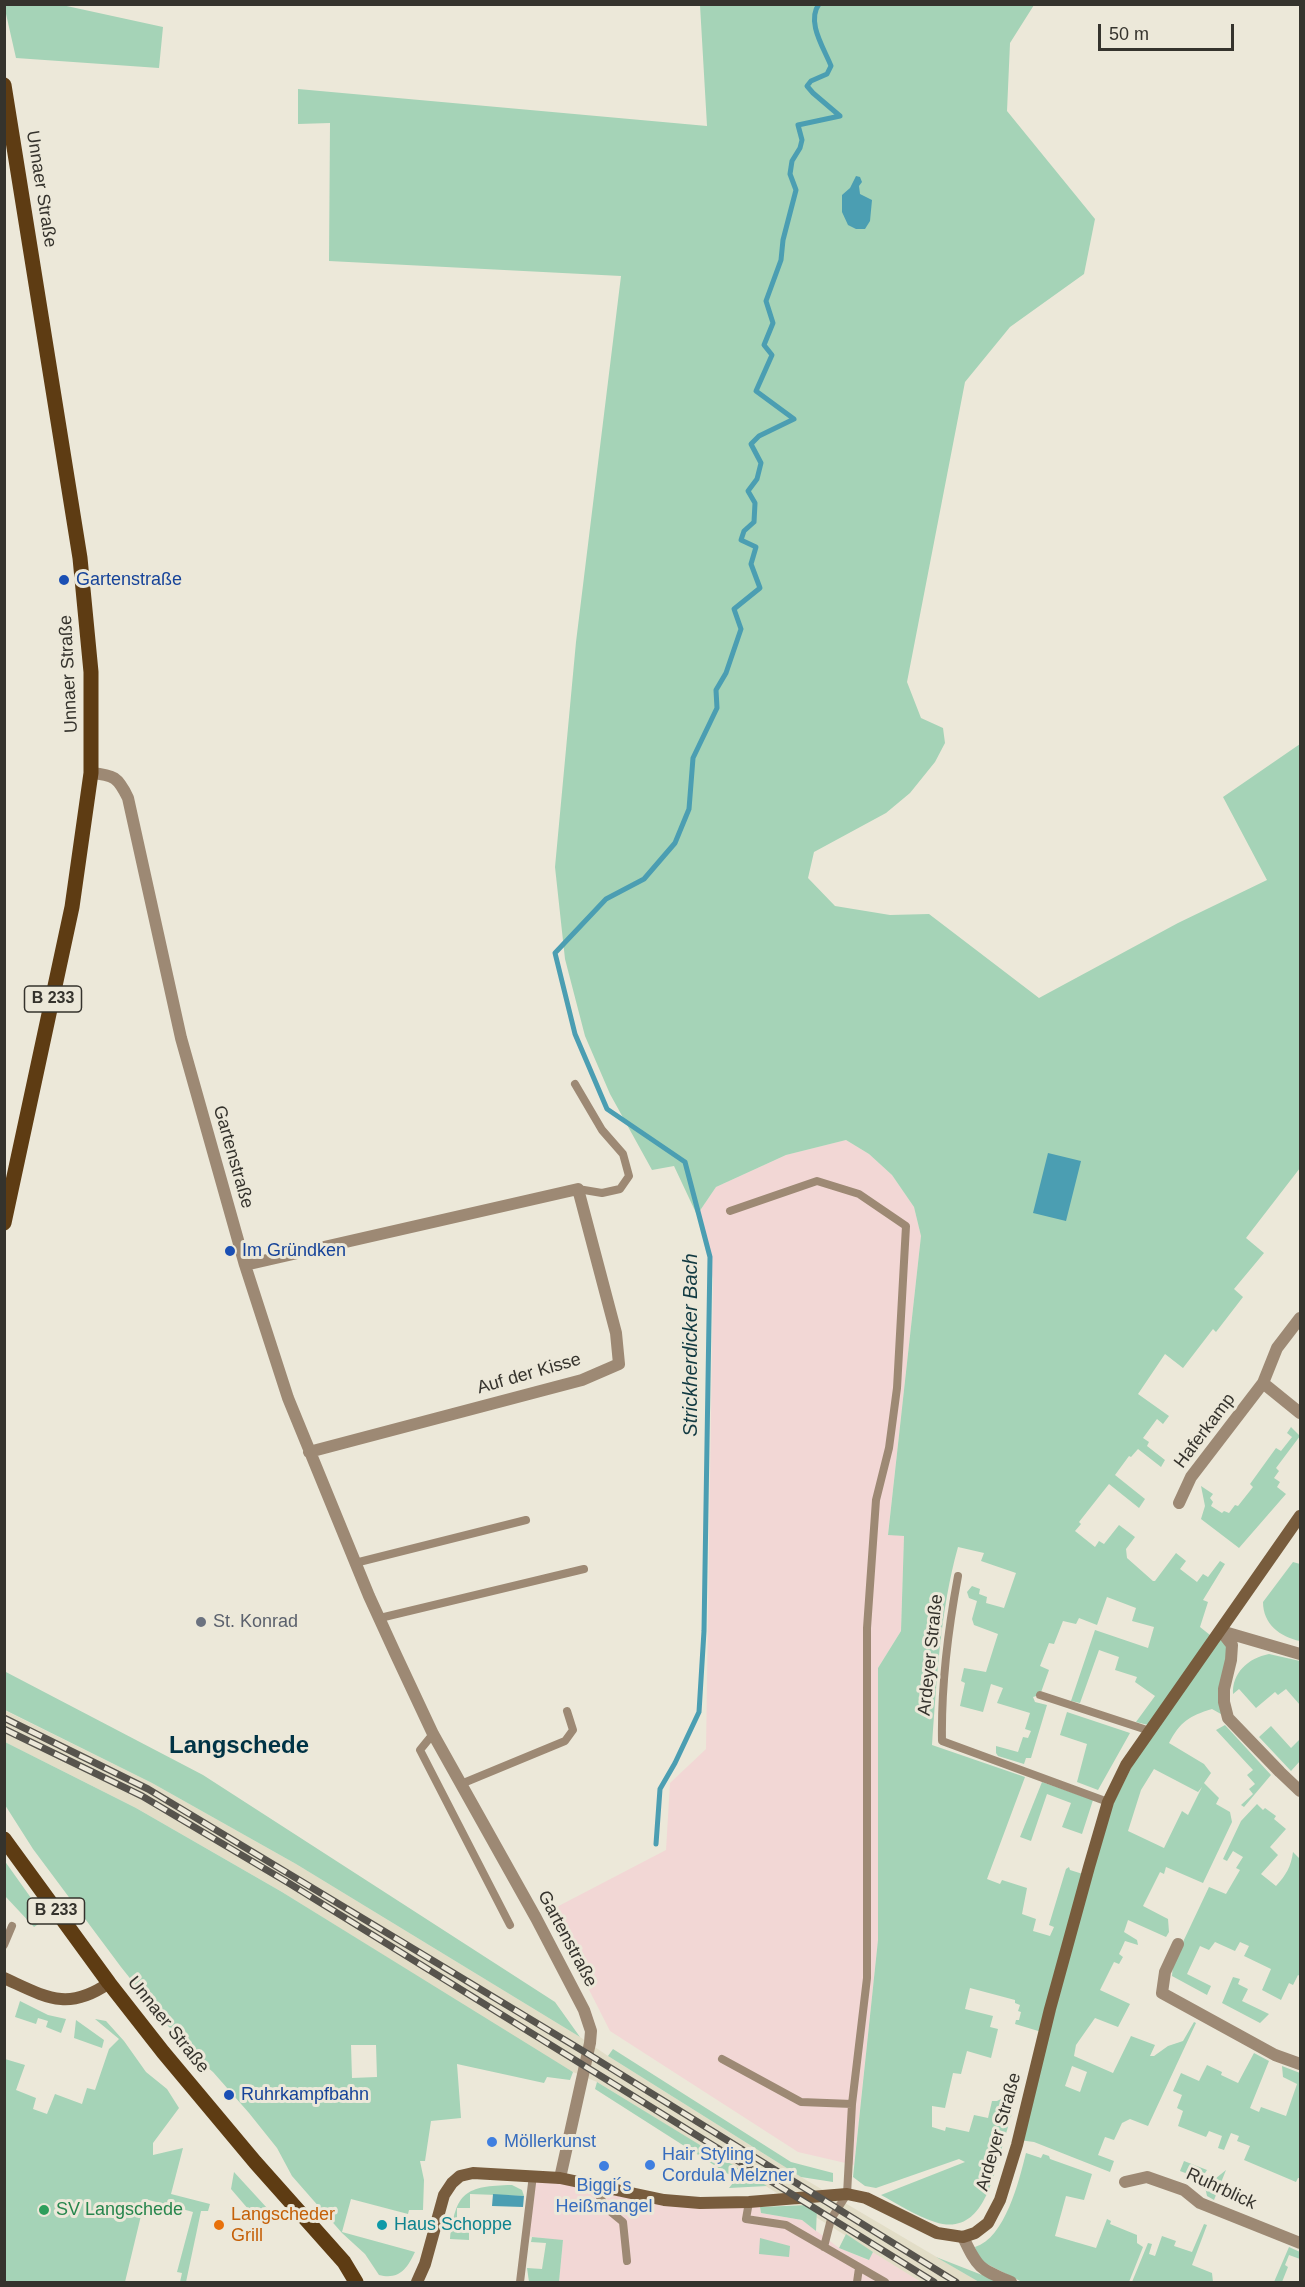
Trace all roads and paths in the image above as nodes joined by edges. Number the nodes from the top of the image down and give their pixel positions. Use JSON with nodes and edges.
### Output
{"nodes":[{"id":1,"x":4,"y":85,"type":"edge"},
{"id":2,"x":91,"y":773,"type":"junction"},
{"id":3,"x":575,"y":1084,"type":"dead end"},
{"id":4,"x":578,"y":1189,"type":"junction"},
{"id":5,"x":730,"y":1211,"type":"dead end"},
{"id":6,"x":4,"y":1223,"type":"edge"},
{"id":7,"x":245,"y":1265,"type":"junction"},
{"id":8,"x":1300,"y":1318,"type":"edge"},
{"id":9,"x":1263,"y":1383,"type":"junction"},
{"id":10,"x":1300,"y":1413,"type":"edge"},
{"id":11,"x":309,"y":1452,"type":"junction"},
{"id":12,"x":1179,"y":1503,"type":"dead end"},
{"id":13,"x":1300,"y":1516,"type":"edge"},
{"id":14,"x":526,"y":1520,"type":"dead end"},
{"id":15,"x":355,"y":1563,"type":"junction"},
{"id":16,"x":584,"y":1569,"type":"dead end"},
{"id":17,"x":958,"y":1576,"type":"dead end"},
{"id":18,"x":380,"y":1618,"type":"junction"},
{"id":19,"x":1221,"y":1631,"type":"junction"},
{"id":20,"x":1300,"y":1654,"type":"edge"},
{"id":21,"x":1040,"y":1695,"type":"dead end"},
{"id":22,"x":567,"y":1711,"type":"dead end"},
{"id":23,"x":1150,"y":1731,"type":"junction"},
{"id":24,"x":433,"y":1734,"type":"junction"},
{"id":25,"x":461,"y":1784,"type":"junction"},
{"id":26,"x":1300,"y":1791,"type":"edge"},
{"id":27,"x":1108,"y":1802,"type":"junction"},
{"id":28,"x":4,"y":1839,"type":"edge"},
{"id":29,"x":510,"y":1925,"type":"dead end"},
{"id":30,"x":12,"y":1926,"type":"dead end"},
{"id":31,"x":1178,"y":1944,"type":"dead end"},
{"id":32,"x":4,"y":1945,"type":"edge"},
{"id":33,"x":4,"y":1978,"type":"edge"},
{"id":34,"x":109,"y":1983,"type":"junction"},
{"id":35,"x":722,"y":2059,"type":"dead end"},
{"id":36,"x":1300,"y":2064,"type":"edge"},
{"id":37,"x":852,"y":2104,"type":"junction"},
{"id":38,"x":533,"y":2175,"type":"junction"},
{"id":39,"x":560,"y":2178,"type":"junction"},
{"id":40,"x":1125,"y":2182,"type":"dead end"},
{"id":41,"x":594,"y":2186,"type":"junction"},
{"id":42,"x":847,"y":2194,"type":"junction"},
{"id":43,"x":750,"y":2202,"type":"junction"},
{"id":44,"x":963,"y":2237,"type":"junction"},
{"id":45,"x":1300,"y":2243,"type":"edge"},
{"id":46,"x":824,"y":2247,"type":"junction"},
{"id":47,"x":627,"y":2261,"type":"dead end"},
{"id":48,"x":859,"y":2268,"type":"junction"},
{"id":49,"x":356,"y":2283,"type":"edge"},
{"id":50,"x":417,"y":2283,"type":"edge"},
{"id":51,"x":520,"y":2283,"type":"edge"},
{"id":52,"x":857,"y":2283,"type":"edge"},
{"id":53,"x":885,"y":2283,"type":"edge"},
{"id":54,"x":1011,"y":2283,"type":"edge"}],
"edges":[{"from":1,"to":2,"type":"main road","name":"Unnaer Straße","number":"B 233"},
{"from":2,"to":6,"type":"main road","name":"Unnaer Straße","number":"B 233"},
{"from":2,"to":7,"type":"street","name":"Gartenstraße"},
{"from":3,"to":4,"type":"lane"},
{"from":4,"to":7,"type":"street"},
{"from":4,"to":11,"type":"street","name":"Auf der Kisse"},
{"from":5,"to":37,"type":"lane"},
{"from":7,"to":11,"type":"street","name":"Gartenstraße"},
{"from":8,"to":9,"type":"street","name":"Haferkamp"},
{"from":9,"to":10,"type":"street"},
{"from":9,"to":12,"type":"street","name":"Haferkamp"},
{"from":11,"to":15,"type":"street","name":"Gartenstraße"},
{"from":13,"to":19,"type":"main road","name":"Ardeyer Straße"},
{"from":14,"to":15,"type":"lane"},
{"from":15,"to":18,"type":"street","name":"Gartenstraße"},
{"from":16,"to":18,"type":"lane"},
{"from":17,"to":27,"type":"lane","name":"Ardeyer Straße"},
{"from":18,"to":24,"type":"street","name":"Gartenstraße"},
{"from":19,"to":20,"type":"street"},
{"from":19,"to":23,"type":"main road","name":"Ardeyer Straße"},
{"from":19,"to":26,"type":"street"},
{"from":21,"to":23,"type":"lane"},
{"from":22,"to":25,"type":"lane"},
{"from":23,"to":27,"type":"main road","name":"Ardeyer Straße"},
{"from":24,"to":25,"type":"street","name":"Gartenstraße"},
{"from":24,"to":29,"type":"lane"},
{"from":25,"to":39,"type":"street","name":"Gartenstraße"},
{"from":27,"to":44,"type":"main road","name":"Ardeyer Straße"},
{"from":28,"to":34,"type":"main road","name":"Unnaer Straße","number":"B 233"},
{"from":30,"to":32,"type":"lane"},
{"from":31,"to":36,"type":"street"},
{"from":33,"to":34,"type":"main road"},
{"from":34,"to":49,"type":"main road","name":"Unnaer Straße","number":"B 233"},
{"from":35,"to":37,"type":"lane"},
{"from":37,"to":42,"type":"lane"},
{"from":38,"to":39,"type":"main road"},
{"from":38,"to":50,"type":"main road"},
{"from":38,"to":51,"type":"lane"},
{"from":39,"to":41,"type":"main road"},
{"from":40,"to":45,"type":"street","name":"Ruhrblick"},
{"from":41,"to":43,"type":"main road"},
{"from":41,"to":47,"type":"lane"},
{"from":42,"to":43,"type":"main road"},
{"from":42,"to":44,"type":"main road"},
{"from":42,"to":46,"type":"lane"},
{"from":43,"to":46,"type":"lane"},
{"from":44,"to":54,"type":"street"},
{"from":46,"to":48,"type":"lane"},
{"from":48,"to":52,"type":"lane"},
{"from":48,"to":53,"type":"lane"}]}
